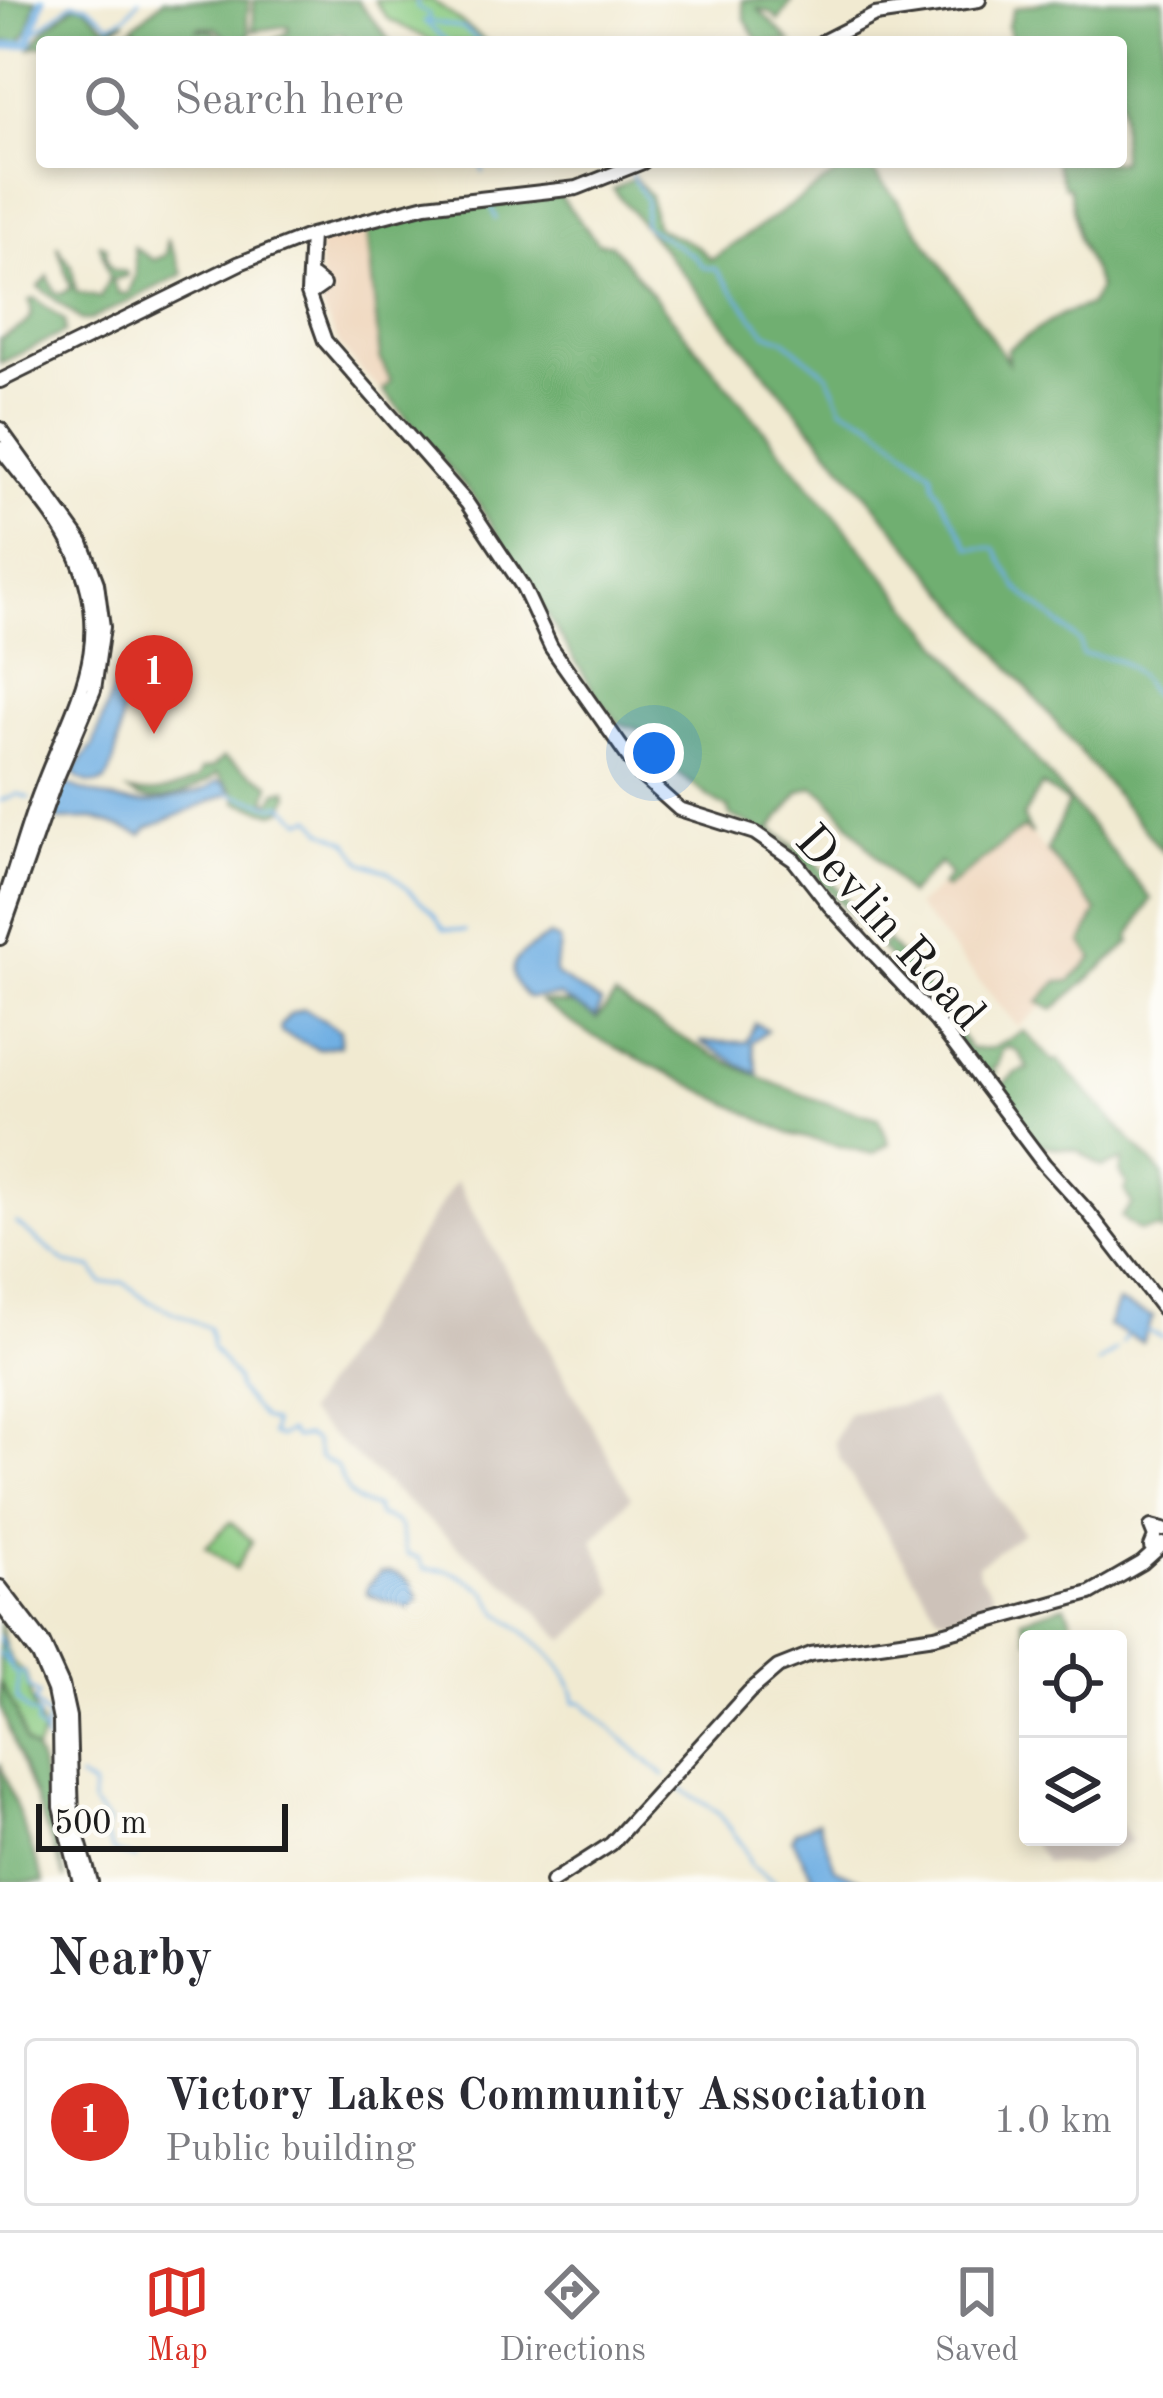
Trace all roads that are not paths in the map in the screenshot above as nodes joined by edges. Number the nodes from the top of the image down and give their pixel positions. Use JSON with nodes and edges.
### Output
{"nodes":[{"id":1,"x":932,"y":0,"type":"edge"},
{"id":2,"x":979,"y":0,"type":"edge"},
{"id":3,"x":823,"y":36,"type":"edge"},
{"id":4,"x":834,"y":36,"type":"edge"},
{"id":5,"x":612,"y":168,"type":"edge"},
{"id":6,"x":628,"y":168,"type":"edge"},
{"id":7,"x":310,"y":232,"type":"junction"},
{"id":8,"x":0,"y":376,"type":"edge"},
{"id":9,"x":0,"y":429,"type":"edge"},
{"id":10,"x":410,"y":436,"type":"junction"},
{"id":11,"x":0,"y":448,"type":"edge"},
{"id":12,"x":0,"y":913,"type":"edge"},
{"id":13,"x":0,"y":938,"type":"edge"},
{"id":14,"x":1088,"y":1212,"type":"junction"},
{"id":15,"x":1163,"y":1298,"type":"edge"},
{"id":16,"x":1163,"y":1310,"type":"edge"},
{"id":17,"x":1160,"y":1539,"type":"edge"},
{"id":18,"x":0,"y":1587,"type":"edge"},
{"id":19,"x":0,"y":1604,"type":"edge"},
{"id":20,"x":80,"y":1882,"type":"edge"},
{"id":21,"x":91,"y":1882,"type":"edge"},
{"id":22,"x":552,"y":1882,"type":"edge"}],
"edges":[{"from":1,"to":3,"type":"main road"},
{"from":2,"to":4,"type":"main road"},
{"from":5,"to":7,"type":"main road"},
{"from":6,"to":7,"type":"main road"},
{"from":7,"to":8,"type":"main road"},
{"from":7,"to":10,"type":"main road","name":"Devlin Road"},
{"from":7,"to":10,"type":"main road","name":"Devlin Road"},
{"from":9,"to":13,"type":"main road"},
{"from":10,"to":14,"type":"main road","name":"Devlin Road"},
{"from":11,"to":12,"type":"main road"},
{"from":14,"to":15,"type":"main road","name":"Devlin Road"},
{"from":14,"to":16,"type":"main road","name":"Devlin Road"},
{"from":17,"to":22,"type":"main road"},
{"from":18,"to":21,"type":"main road"},
{"from":19,"to":20,"type":"main road"}]}
